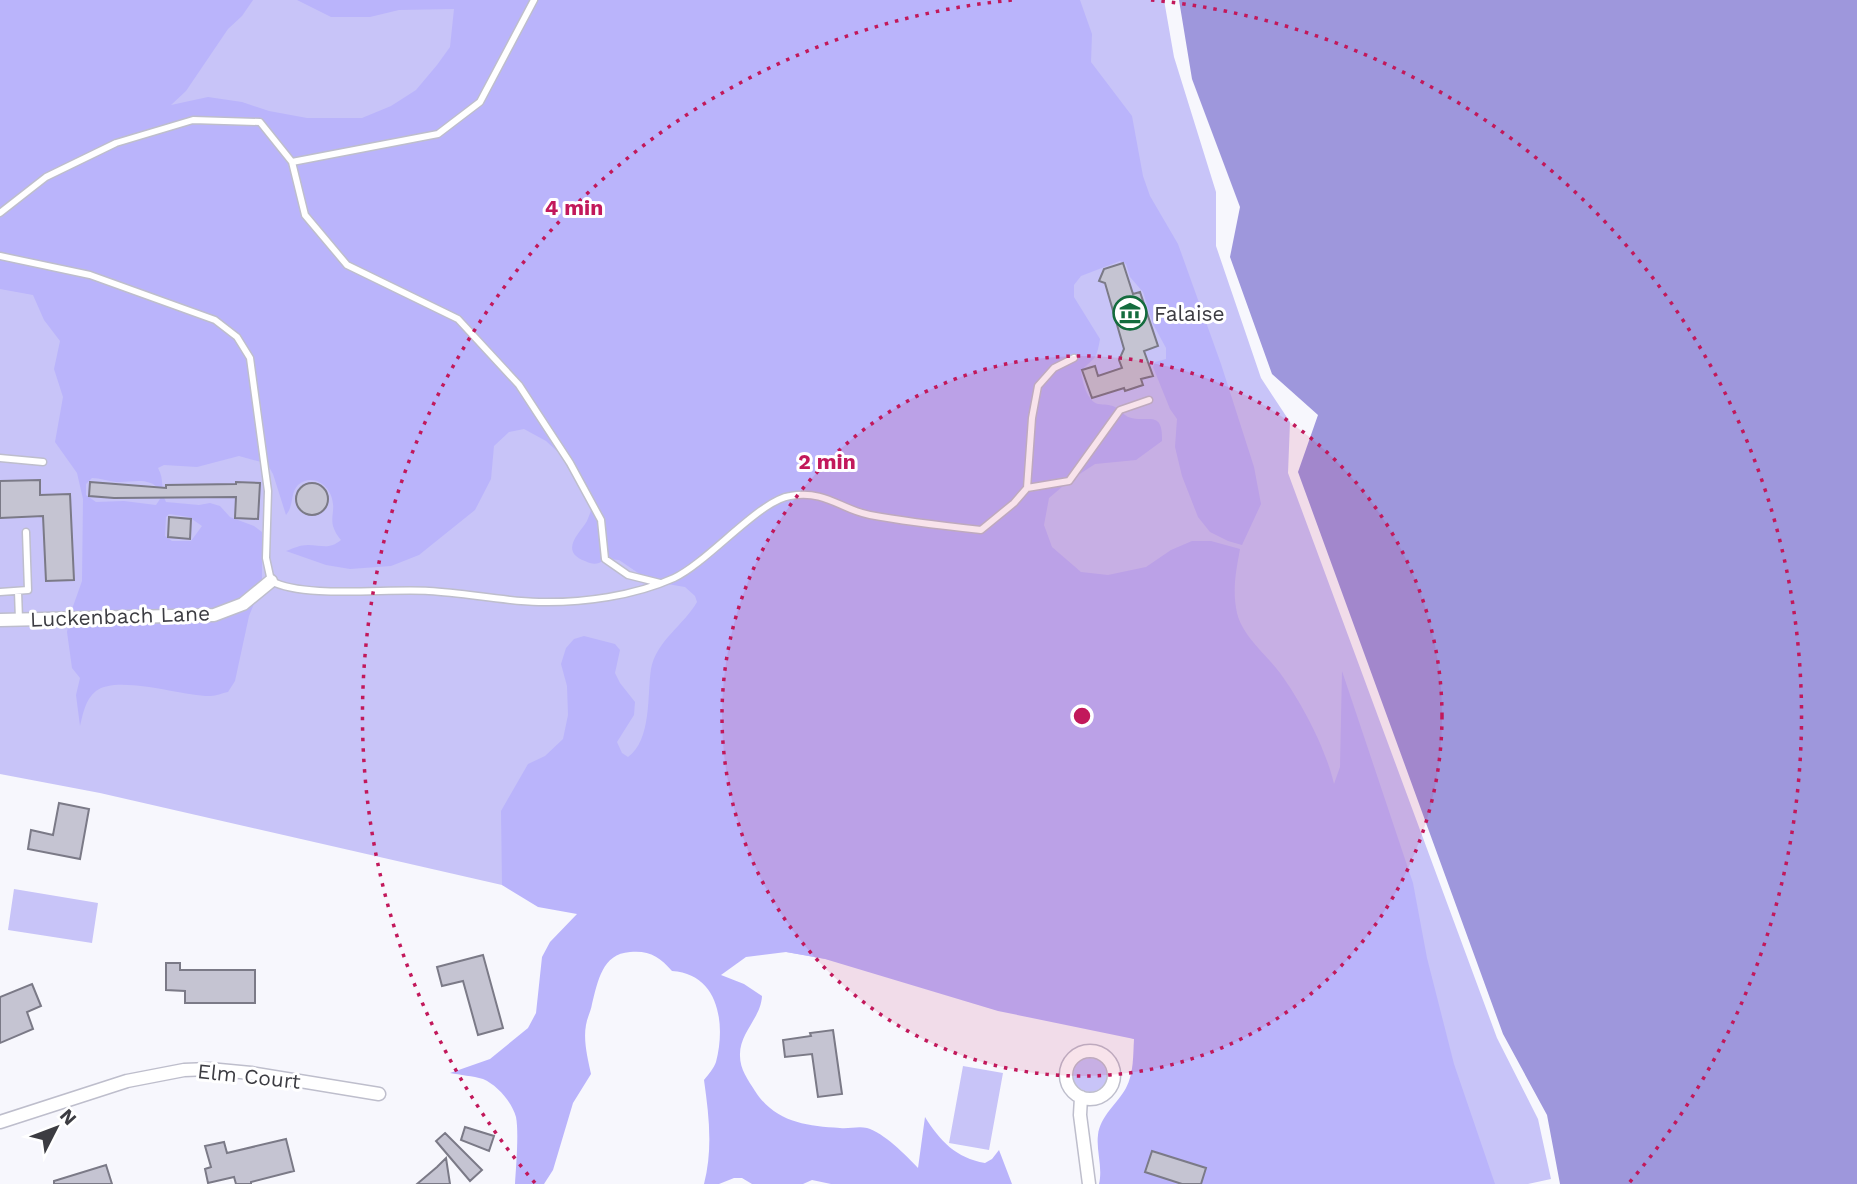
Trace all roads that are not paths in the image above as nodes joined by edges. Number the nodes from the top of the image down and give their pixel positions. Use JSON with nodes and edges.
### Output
{"nodes":[{"id":1,"x":534,"y":0,"type":"edge"},
{"id":2,"x":292,"y":162,"type":"junction"},
{"id":3,"x":0,"y":213,"type":"edge"},
{"id":4,"x":0,"y":256,"type":"edge"},
{"id":5,"x":1074,"y":358,"type":"dead end"},
{"id":6,"x":1149,"y":400,"type":"dead end"},
{"id":7,"x":0,"y":458,"type":"edge"},
{"id":8,"x":43,"y":462,"type":"dead end"},
{"id":9,"x":1027,"y":488,"type":"junction"},
{"id":10,"x":26,"y":532,"type":"dead end"},
{"id":11,"x":271,"y":581,"type":"junction"},
{"id":12,"x":660,"y":583,"type":"junction"},
{"id":13,"x":18,"y":591,"type":"junction"},
{"id":14,"x":0,"y":592,"type":"edge"},
{"id":15,"x":0,"y":620,"type":"edge"},
{"id":16,"x":19,"y":620,"type":"junction"},
{"id":17,"x":379,"y":1094,"type":"dead end"},
{"id":18,"x":1081,"y":1097,"type":"dead end"},
{"id":19,"x":0,"y":1122,"type":"edge"},
{"id":20,"x":1089,"y":1184,"type":"edge"}],
"edges":[{"from":1,"to":2,"type":"lane"},
{"from":2,"to":3,"type":"lane"},
{"from":2,"to":12,"type":"lane"},
{"from":4,"to":11,"type":"lane"},
{"from":5,"to":9,"type":"lane"},
{"from":6,"to":9,"type":"lane"},
{"from":7,"to":8,"type":"lane"},
{"from":9,"to":12,"type":"lane"},
{"from":10,"to":13,"type":"lane"},
{"from":11,"to":12,"type":"lane"},
{"from":11,"to":16,"type":"street","name":"Luckenbach Lane"},
{"from":13,"to":14,"type":"lane"},
{"from":13,"to":16,"type":"lane"},
{"from":15,"to":16,"type":"street","name":"Luckenbach Lane"},
{"from":17,"to":19,"type":"street","name":"Elm Court"},
{"from":18,"to":20,"type":"street"}]}
